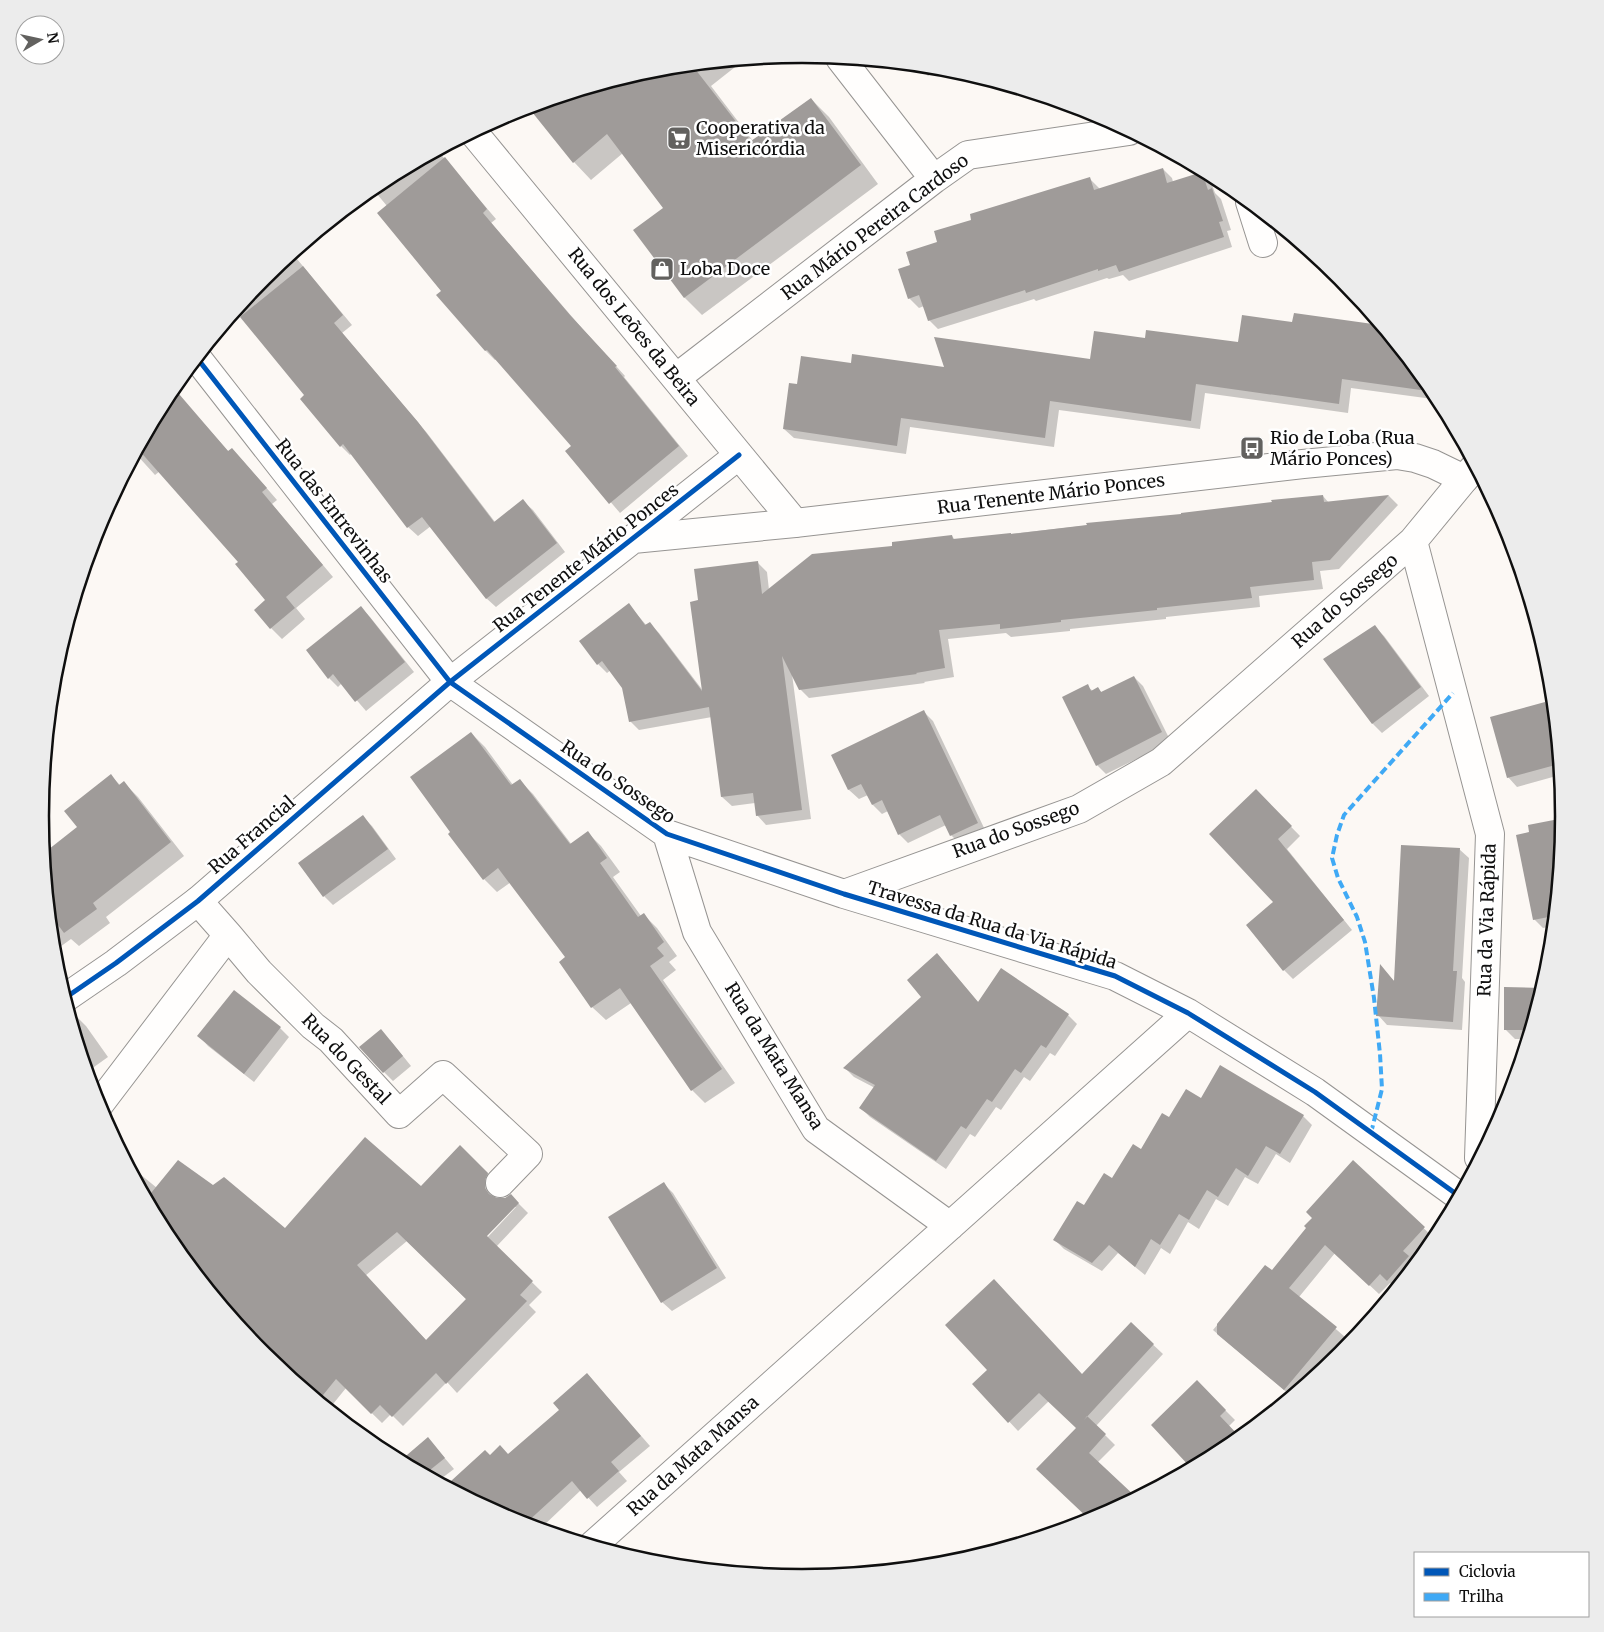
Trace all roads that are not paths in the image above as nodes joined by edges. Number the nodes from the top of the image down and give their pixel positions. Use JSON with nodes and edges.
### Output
{"nodes":[{"id":1,"x":845,"y":64,"type":"edge"},
{"id":2,"x":1118,"y":133,"type":"edge"},
{"id":3,"x":477,"y":137,"type":"edge"},
{"id":4,"x":934,"y":179,"type":"junction"},
{"id":5,"x":1253,"y":213,"type":"edge"},
{"id":6,"x":1263,"y":243,"type":"dead end"},
{"id":7,"x":200,"y":362,"type":"edge"},
{"id":8,"x":676,"y":378,"type":"junction"},
{"id":9,"x":739,"y":455,"type":"junction"},
{"id":10,"x":1470,"y":473,"type":"edge"},
{"id":11,"x":796,"y":523,"type":"junction"},
{"id":12,"x":633,"y":539,"type":"junction"},
{"id":13,"x":1413,"y":541,"type":"junction"},
{"id":14,"x":450,"y":682,"type":"junction"},
{"id":15,"x":667,"y":834,"type":"junction"},
{"id":16,"x":844,"y":894,"type":"junction"},
{"id":17,"x":198,"y":901,"type":"junction"},
{"id":18,"x":228,"y":935,"type":"junction"},
{"id":19,"x":70,"y":994,"type":"edge"},
{"id":20,"x":1188,"y":1013,"type":"junction"},
{"id":21,"x":104,"y":1098,"type":"edge"},
{"id":22,"x":1479,"y":1146,"type":"edge"},
{"id":23,"x":500,"y":1184,"type":"dead end"},
{"id":24,"x":1454,"y":1193,"type":"edge"},
{"id":25,"x":950,"y":1226,"type":"junction"},
{"id":26,"x":598,"y":1541,"type":"edge"}],
"edges":[{"from":1,"to":4,"type":"street"},
{"from":2,"to":4,"type":"street","name":"Rua Mário Pereira Cardoso"},
{"from":3,"to":8,"type":"street","name":"Rua dos Leões da Beira"},
{"from":4,"to":8,"type":"street","name":"Rua Mário Pereira Cardoso"},
{"from":5,"to":6,"type":"street"},
{"from":7,"to":14,"type":"street","name":"Rua das Entrevinhas"},
{"from":8,"to":9,"type":"street","name":"Rua dos Leões da Beira"},
{"from":9,"to":11,"type":"street","name":"Rua dos Leões da Beira"},
{"from":9,"to":12,"type":"street","name":"Rua Tenente Mário Ponces"},
{"from":10,"to":11,"type":"street","name":"Rua Tenente Mário Ponces"},
{"from":10,"to":13,"type":"street","name":"Rua do Sossego"},
{"from":11,"to":12,"type":"street","name":"Rua Tenente Mário Ponces"},
{"from":12,"to":14,"type":"street","name":"Rua Tenente Mário Ponces"},
{"from":13,"to":16,"type":"street","name":"Rua do Sossego"},
{"from":13,"to":22,"type":"street","name":"Rua da Via Rápida"},
{"from":14,"to":15,"type":"street","name":"Rua do Sossego"},
{"from":14,"to":17,"type":"street","name":"Rua Francial"},
{"from":15,"to":16,"type":"street","name":"Rua do Sossego"},
{"from":15,"to":25,"type":"street","name":"Rua da Mata Mansa"},
{"from":16,"to":20,"type":"street","name":"Travessa da Rua da Via Rápida"},
{"from":17,"to":18,"type":"street"},
{"from":17,"to":19,"type":"street","name":"Rua Francial"},
{"from":18,"to":21,"type":"street"},
{"from":18,"to":23,"type":"street","name":"Rua do Gestal"},
{"from":20,"to":24,"type":"street","name":"Travessa da Rua da Via Rápida"},
{"from":20,"to":25,"type":"street","name":"Rua da Mata Mansa"},
{"from":25,"to":26,"type":"street","name":"Rua da Mata Mansa"}]}
